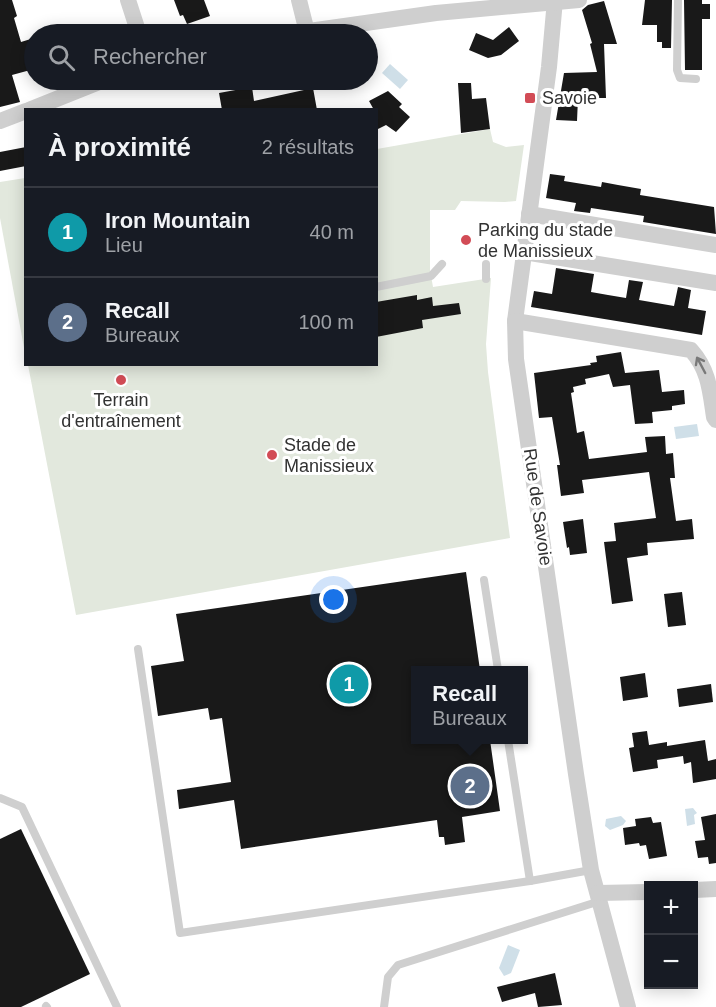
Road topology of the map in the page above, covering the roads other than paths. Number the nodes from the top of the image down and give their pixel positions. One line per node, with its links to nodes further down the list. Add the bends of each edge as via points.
1 (128, 0): 6 (street)
2 (299, 0): 7 (street)
3 (579, 0): 5 (street)
4 (678, 0): 9 (lane, via 677,70 680,78)
5 (554, 1): 8 (street); 14 (street, Rue de Savoie)
6 (136, 24)
7 (304, 24)
8 (358, 24)
9 (696, 79)
10 (78, 90): 11 (street)
11 (32, 108)
12 (24, 111): 13 (street)
13 (0, 121)
14 (529, 214): 15 (street); 16 (street, Rue de Savoie)
15 (716, 245)
16 (524, 252): 20 (street); 22 (street, Rue de Savoie)
17 (442, 264): 21 (lane, via 431,276)
18 (486, 264): 19 (lane)
19 (486, 279)
20 (716, 283)
21 (378, 287)
22 (515, 321): 23 (street, one-way to 22, via 708,377 691,350); 29 (street, Rue de Savoie, via 516,358)
23 (716, 420)
24 (484, 580): 26 (lane)
25 (138, 649): 30 (lane, via 180,933)
26 (497, 666)
27 (509, 744): 30 (lane)
28 (0, 798): 35 (lane, via 22,807)
29 (591, 870): 30 (lane); 34 (street, Rue de Savoie)
30 (530, 881)
31 (716, 889): 32 (street)
32 (698, 890)
33 (644, 892): 34 (street)
34 (599, 897): 36 (lane, via 398,965 388,977); 37 (street, Rue de Savoie)
35 (117, 1007)
36 (384, 1007)
37 (627, 1007)

